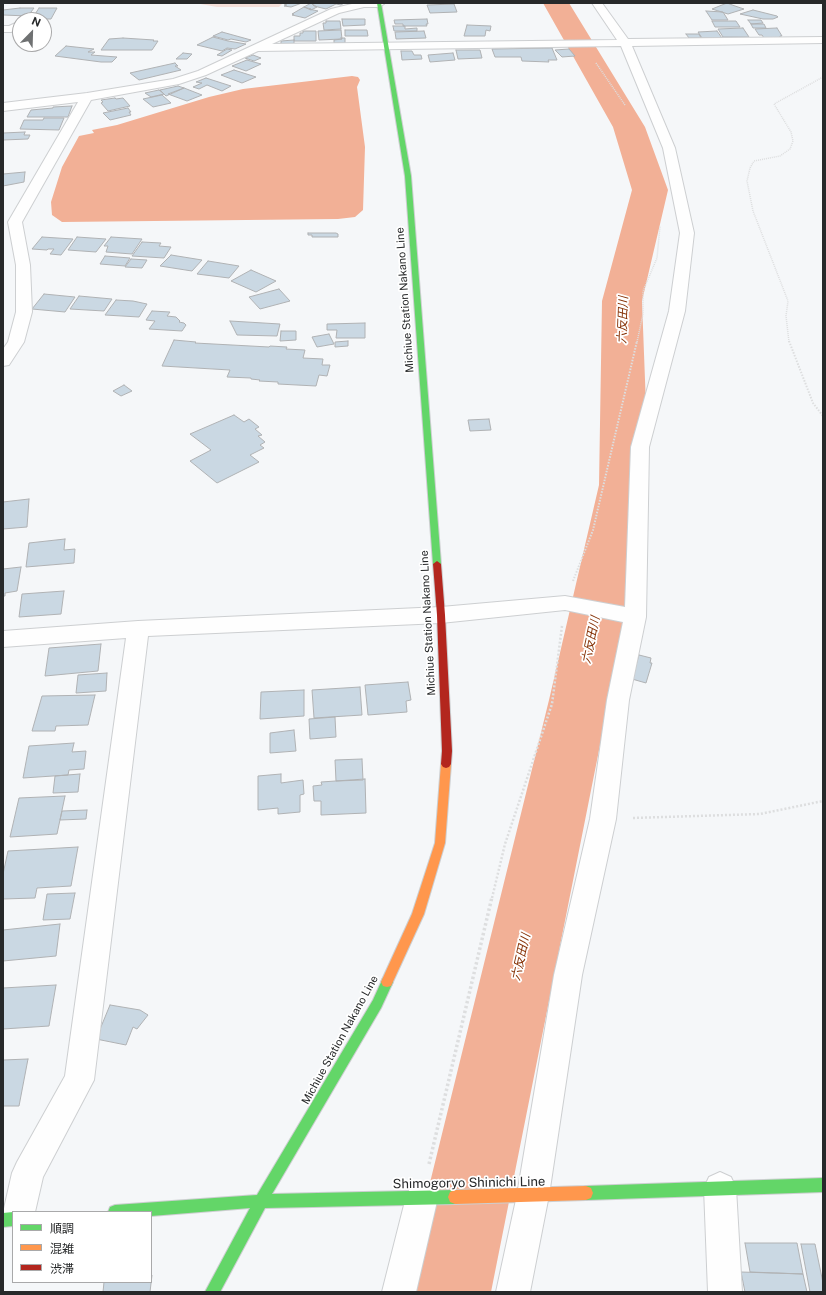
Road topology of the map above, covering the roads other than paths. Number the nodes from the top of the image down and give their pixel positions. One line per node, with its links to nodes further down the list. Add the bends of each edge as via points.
1 (597, 3): 4 (street)
2 (379, 4): 5 (main road, Michiue Station Nakano Line); 6 (street, via 364,4 335,11)
3 (823, 40): 4 (street)
4 (620, 43): 5 (street); 11 (street, via 669,148 687,233 677,311 640,447)
5 (388, 46): 6 (street); 10 (main road, Michiue Station Nakano Line, via 408,176)
6 (253, 48): 7 (street, via 202,73 175,82)
7 (87, 97): 8 (street); 9 (street, via 15,222 24,265 24,312 16,342)
8 (3, 107)
9 (3, 361)
10 (441, 615): 11 (street, via 565,603); 12 (street); 18 (main road, Michiue Station Nakano Line, via 447,751 440,843 418,914 377,1004)
11 (635, 617): 16 (street, via 618,700 603,819)
12 (138, 628): 13 (street); 19 (street, via 79,1080 28,1173)
13 (3, 639)
14 (823, 1185): 15 (main road, Shimogoryo Shinichi Line)
15 (720, 1188): 16 (main road, Shimogoryo Shinichi Line); 24 (street)
16 (522, 1195): 17 (main road, Shimogoryo Shinichi Line); 23 (street)
17 (428, 1197): 18 (main road, Shimogoryo Shinichi Line); 22 (street)
18 (261, 1201): 20 (main road, Shimogoryo Shinichi Line); 21 (main road, Michiue Station Nakano Line)
19 (19, 1211)
20 (128, 1211)
21 (212, 1292)
22 (399, 1292)
23 (513, 1292)
24 (725, 1292)

